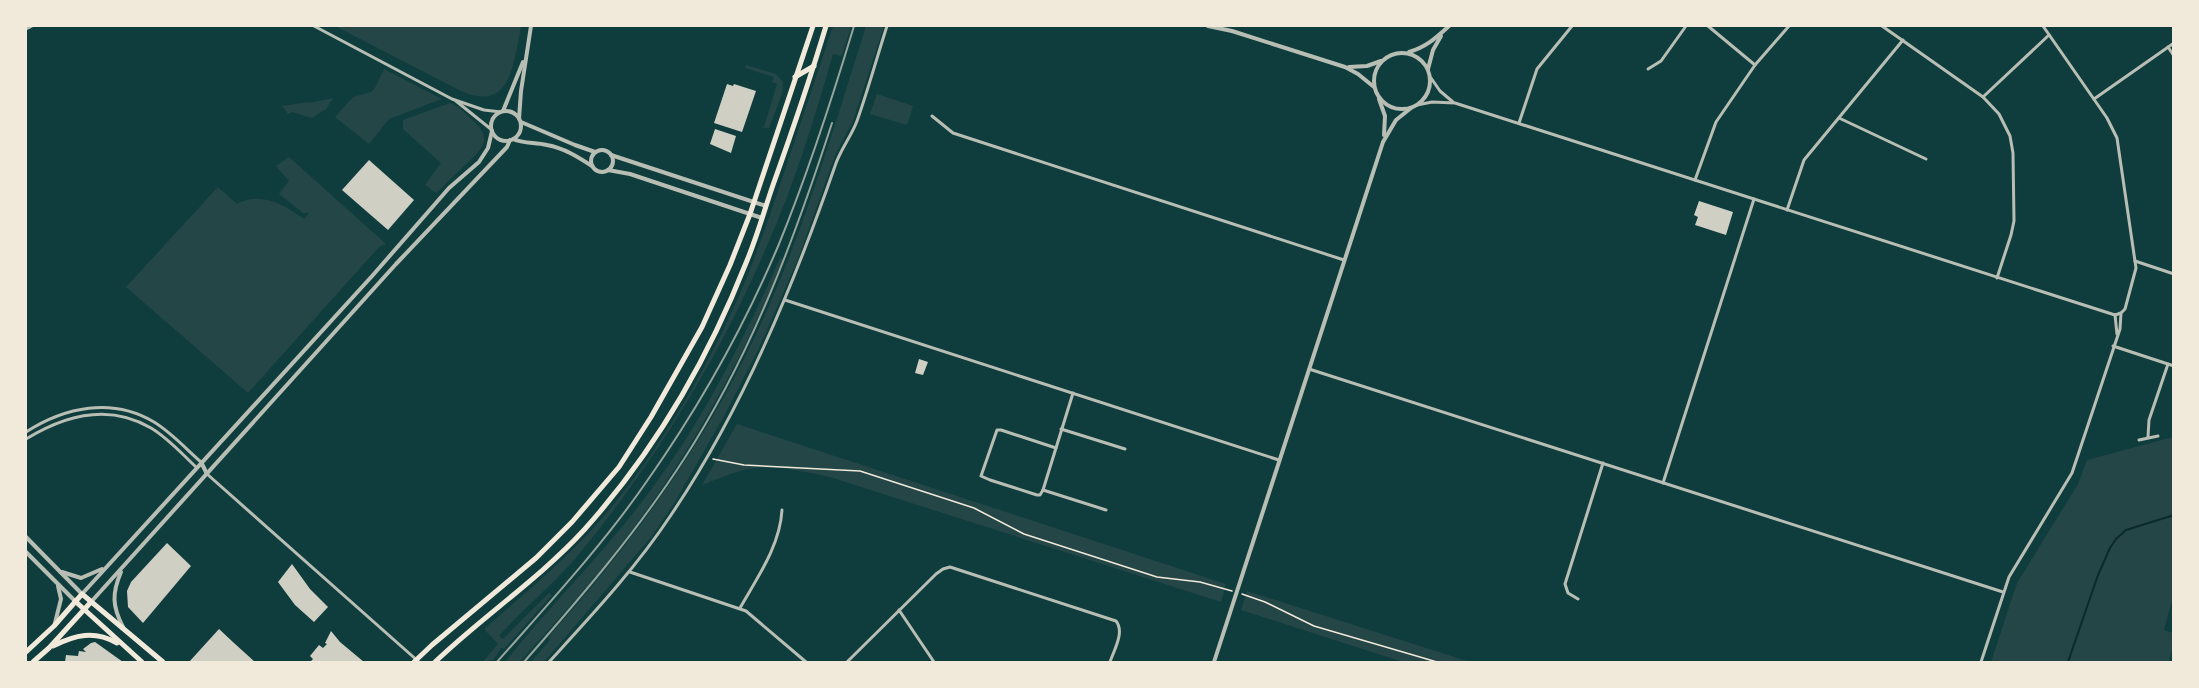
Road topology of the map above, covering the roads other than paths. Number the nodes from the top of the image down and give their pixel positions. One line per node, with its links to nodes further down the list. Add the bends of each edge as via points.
1 (32, 26): 16 (street)
2 (314, 26): 36 (street)
3 (531, 26): 21 (street)
4 (813, 26): 31 (main road)
5 (826, 26): 26 (main road)
6 (887, 26): 65 (street, via 857,120 836,163)
7 (1208, 26): 17 (street)
8 (1221, 26): 17 (street)
9 (1449, 26): 23 (street, via 1433,41); 29 (street, via 1437,42)
10 (1572, 26): 45 (street, via 1537,69)
11 (1686, 26): 30 (street, via 1661,61)
12 (1708, 26): 27 (street)
13 (1789, 26): 27 (street)
14 (1882, 26): 19 (street)
15 (2043, 26): 18 (street)
16 (26, 29)
17 (1232, 31): 28 (street)
18 (2049, 34): 35 (street); 37 (street)
19 (1903, 40): 35 (street); 43 (street)
20 (2174, 44): 22 (street)
21 (527, 47): 41 (street); 44 (street)
22 (2168, 47): 24 (street); 37 (street)
23 (1409, 53): 25 (street, via 1399,52); 29 (street)
24 (2174, 56)
25 (1381, 61): 28 (street); 33 (street)
26 (814, 66): 31 (main road); 57 (main road)
27 (1755, 66): 54 (street, via 1716,122)
28 (1345, 67): 33 (street)
29 (1428, 69): 32 (street)
30 (1648, 69)
31 (795, 77): 56 (main road)
32 (1431, 78): 38 (street); 39 (street, via 1427,95)
33 (1374, 87): 34 (street)
34 (1378, 96): 40 (street, via 1393,107); 48 (street, via 1385,116)
35 (1983, 97): 64 (street, via 1999,114 2013,153 2013,228)
36 (452, 99): 41 (street); 46 (street)
37 (2094, 99): 62 (street, via 2117,138)
38 (1455, 103): 39 (street); 45 (street)
39 (1417, 105): 40 (street)
40 (1411, 108): 48 (street, via 1396,120)
41 (502, 112): 44 (street, via 512,112); 46 (street, via 493,119)
42 (932, 116): 61 (street, via 953,133)
43 (1839, 118): 51 (street); 58 (street, via 1804,160)
44 (520, 120): 47 (street, via 520,132); 49 (street)
45 (1519, 123): 54 (street)
46 (492, 130): 47 (street, via 498,139); 83 (street, via 488,148 478,162 449,188)
47 (511, 140): 52 (street, via 548,145); 86 (street)
48 (1383, 142): 61 (street)
49 (596, 152): 50 (street, via 604,150); 52 (street)
50 (611, 156): 53 (street, via 613,162); 56 (street)
51 (1926, 159)
52 (592, 166): 53 (street, via 600,172)
53 (608, 170): 59 (street)
54 (1695, 180): 55 (street)
55 (1754, 199): 58 (street); 87 (street)
56 (753, 202): 57 (street); 59 (main road)
57 (766, 207): 60 (main road)
58 (1787, 210): 64 (street)
59 (750, 214): 60 (street); 111 (main road, via 698,336 619,467 555,540)
60 (762, 218): 115 (main road, via 712,340 637,464 555,559)
61 (1344, 260): 72 (street)
62 (2135, 261): 63 (street); 66 (street, via 2134,282)
63 (2174, 273)
64 (1997, 278): 67 (street)
65 (785, 300): 73 (street); 96 (street, via 706,457 672,514)
66 (2121, 313): 67 (street); 68 (street)
67 (2115, 315): 68 (street)
68 (2117, 335): 69 (street)
69 (2113, 346): 70 (street); 98 (street, via 2072,474)
70 (2168, 364): 71 (street); 77 (street, via 2149,420)
71 (2174, 366)
72 (1309, 369): 82 (street); 84 (street)
73 (1073, 393): 74 (street); 82 (street)
74 (1061, 429): 80 (street); 81 (street)
75 (26, 432): 83 (street, via 46,419 72,411 114,409 155,423)
76 (2158, 436): 77 (street)
77 (2148, 437): 79 (street)
78 (26, 439): 85 (street, via 64,419 85,414 113,415 152,428)
79 (2139, 440)
80 (1056, 448): 88 (street); 88 (street, via 997,430 981,476 1036,495)
81 (1125, 449)
82 (1279, 460): 121 (street)
83 (201, 462): 85 (street); 86 (street)
84 (1603, 463): 87 (street); 100 (street, via 1566,584 1568,592)
85 (196, 467): 86 (street); 93 (street)
86 (207, 474): 94 (street); 111 (street)
87 (1663, 483): 98 (street)
88 (1042, 490): 90 (street)
89 (782, 510): 103 (street, via 774,547)
90 (1106, 510)
91 (26, 537): 95 (street)
92 (26, 552): 97 (street)
93 (105, 567): 95 (street, via 81,578); 99 (street)
94 (122, 568): 102 (street); 107 (street, via 113,599)
95 (56, 569): 99 (street)
96 (629, 571): 103 (street); 116 (street)
97 (57, 584): 101 (street); 106 (street, via 61,599)
98 (2003, 592): 122 (street)
99 (82, 594): 101 (main road); 102 (main road)
100 (1578, 600)
101 (75, 601): 104 (main road); 106 (main road)
102 (92, 602): 104 (main road); 107 (main road)
103 (740, 608): 117 (street)
104 (85, 609): 108 (main road); 109 (main road)
105 (900, 610): 118 (street); 119 (street); 120 (street, via 939,571 953,568 1116,621 1120,632)
106 (54, 626): 110 (main road)
107 (123, 628): 114 (main road)
108 (121, 645): 109 (main road, via 85,634); 113 (main road)
109 (49, 648): 112 (main road)
110 (26, 652)
111 (416, 662)
112 (33, 663)
113 (142, 663)
114 (163, 663)
115 (435, 663)
116 (549, 663)
117 (806, 663)
118 (847, 663)
119 (934, 663)
120 (1110, 663)
121 (1214, 663)
122 (1981, 663)

